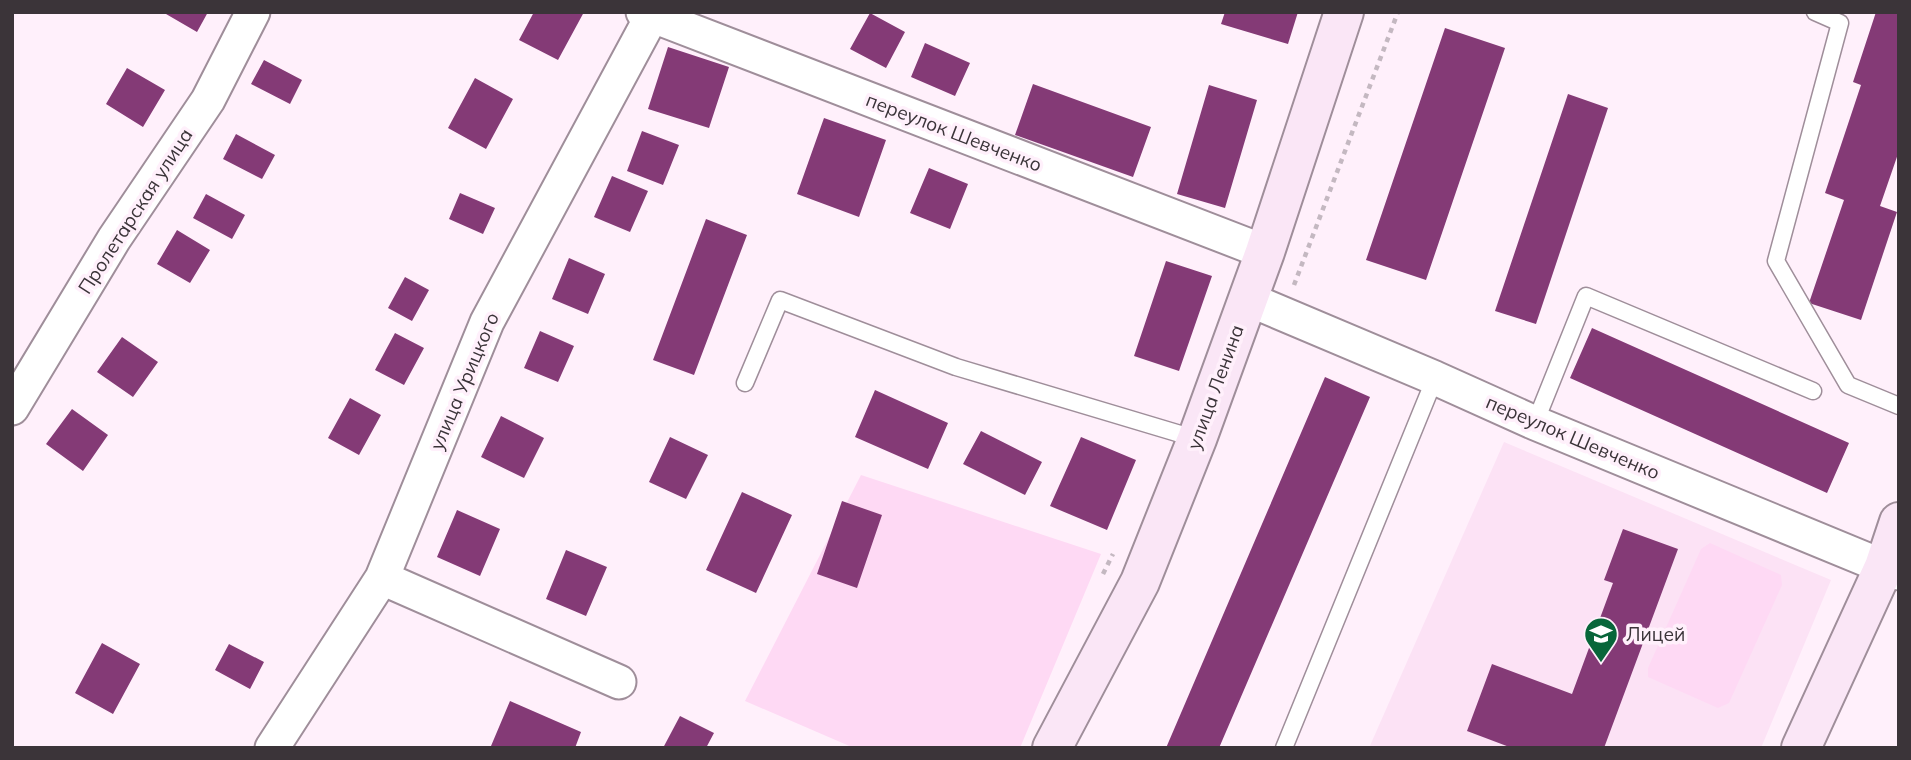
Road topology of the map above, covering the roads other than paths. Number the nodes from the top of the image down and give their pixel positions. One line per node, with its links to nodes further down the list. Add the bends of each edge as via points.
1 (253, 12): 11 (street, Пролетарская улица, via 208,100 114,239)
2 (1344, 12): 5 (main road, улица Ленина)
3 (1815, 12): 10 (lane, via 1840,23 1776,261 1848,385)
4 (650, 14): 5 (street, переулок Шевченко); 16 (street, улица Урицкого, via 487,322)
5 (1265, 252): 6 (main road, улица Ленина)
6 (1248, 299): 7 (street, переулок Шевченко); 13 (main road, улица Ленина)
7 (1435, 378): 12 (street, переулок Шевченко); 20 (lane)
8 (745, 383): 13 (lane, via 780,300 956,366)
9 (1814, 391): 12 (lane, via 1586,296)
10 (1899, 406)
11 (12, 408)
12 (1535, 423): 15 (street, переулок Шевченко)
13 (1197, 439): 19 (main road, улица Ленина, via 1140,582)
14 (1899, 522): 15 (main road)
15 (1891, 570): 21 (main road)
16 (382, 578): 17 (street); 18 (street, улица Урицкого)
17 (619, 682)
18 (272, 748)
19 (1052, 748)
20 (1284, 748)
21 (1801, 748)

